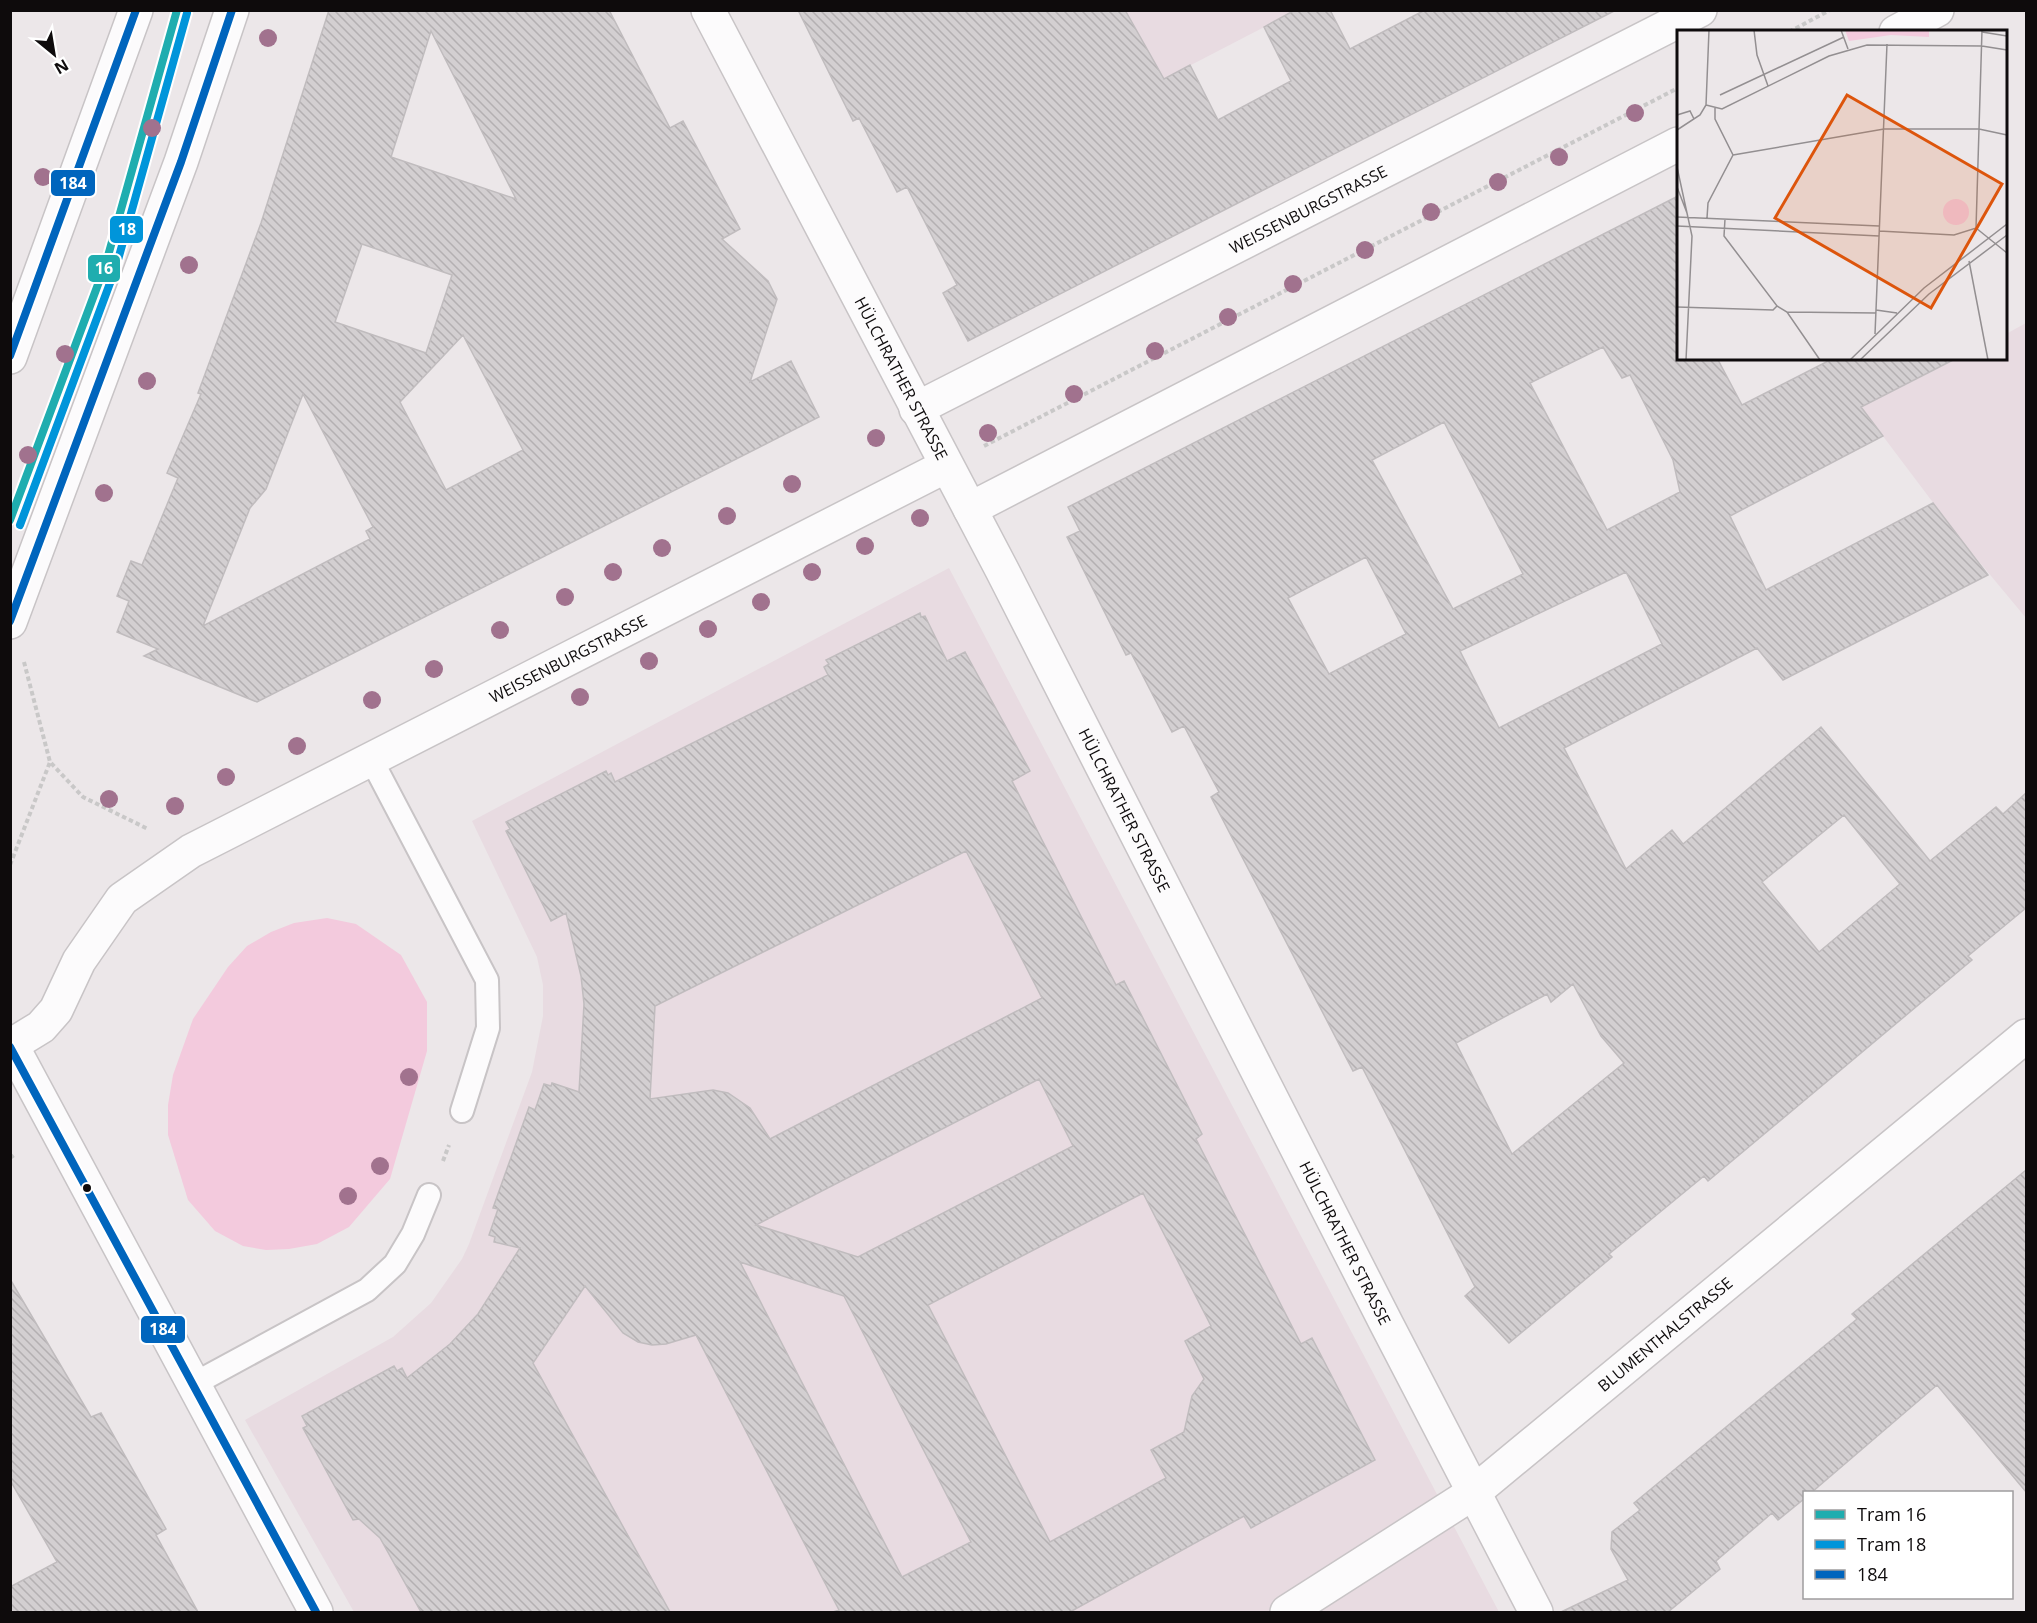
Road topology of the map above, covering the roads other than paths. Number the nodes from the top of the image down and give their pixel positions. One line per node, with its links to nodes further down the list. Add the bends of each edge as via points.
1 (136, 10): 8 (street)
2 (232, 10): 12 (street, via 181,162)
3 (708, 10): 9 (street, HÜLCHRATHER STRASSE)
4 (1700, 10): 9 (street, WEISSENBURGSTRASSE)
5 (1937, 10): 6 (street)
6 (1900, 30)
7 (1677, 145): 11 (street)
8 (10, 357)
9 (916, 409): 10 (street, HÜLCHRATHER STRASSE)
10 (946, 466): 11 (street, HÜLCHRATHER STRASSE); 13 (street, WEISSENBURGSTRASSE)
11 (970, 509): 19 (street, HÜLCHRATHER STRASSE)
12 (11, 620)
13 (371, 759): 15 (street, WEISSENBURGSTRASSE, via 191,851 122,899 79,961 56,1010 41,1027); 16 (lane, via 487,980 488,1028)
14 (2026, 1036): 19 (street, BLUMENTHALSTRASSE)
15 (11, 1046): 18 (street)
16 (462, 1111)
17 (429, 1195): 18 (lane, via 395,1264 367,1290)
18 (192, 1385): 20 (street)
19 (1473, 1493): 21 (street, BLUMENTHALSTRASSE); 22 (street, HÜLCHRATHER STRASSE)
20 (316, 1612)
21 (1287, 1612)
22 (1536, 1612)

